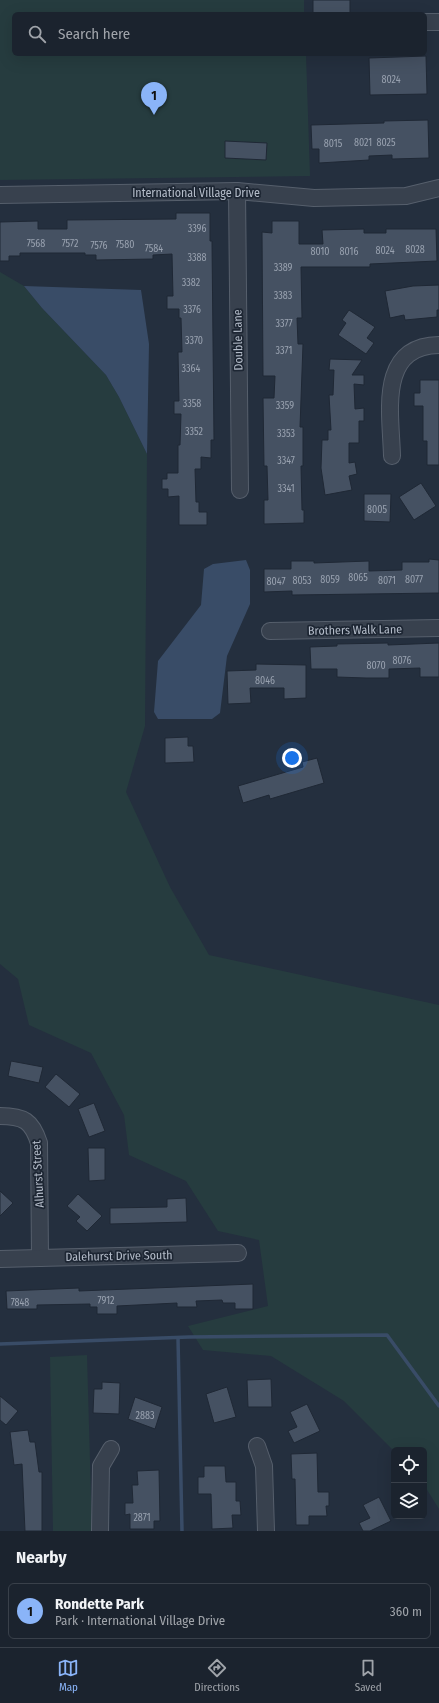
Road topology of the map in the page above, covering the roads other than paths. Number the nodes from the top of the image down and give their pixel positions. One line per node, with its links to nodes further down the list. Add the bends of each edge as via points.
1 (427, 22): 2 (street)
2 (439, 22)
3 (439, 188): 4 (street, International Village Drive, via 406,196 314,198)
4 (237, 191): 5 (street, International Village Drive); 8 (street, Double Lane)
5 (0, 195)
6 (439, 345): 7 (street, via 414,350 400,361 393,376)
7 (392, 456)
8 (240, 490)
9 (439, 628): 10 (street, Brothers Walk Lane)
10 (270, 631)
11 (0, 1116): 13 (street, Alhurst Street, via 24,1119 34,1128 39,1143)
12 (238, 1253): 13 (street, Dalehurst Drive South)
13 (40, 1258): 14 (street, Dalehurst Drive South)
14 (0, 1259)
15 (257, 1446): 18 (street, via 264,1466)
16 (111, 1449): 17 (street, via 101,1466)
17 (100, 1531)
18 (266, 1531)

